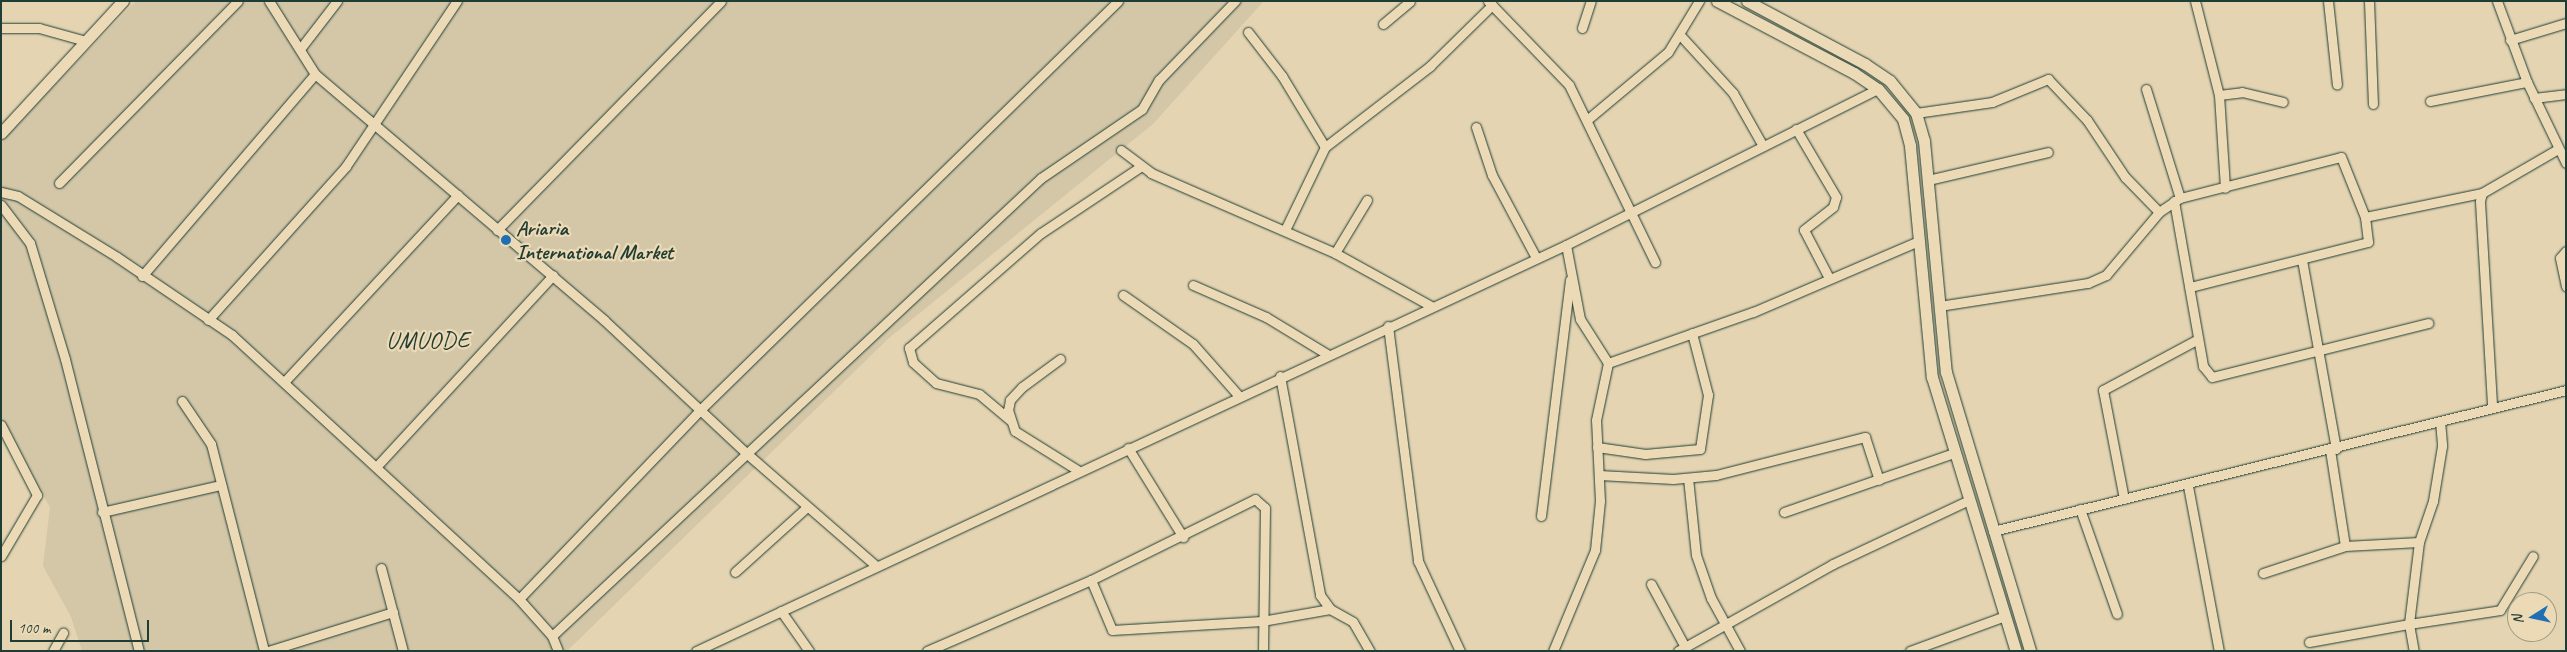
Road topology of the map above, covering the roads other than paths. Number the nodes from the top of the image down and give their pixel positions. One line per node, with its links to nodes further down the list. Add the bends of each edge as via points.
1 (122, 1): 26 (main road)
2 (238, 1): 53 (street)
3 (269, 1): 27 (street)
4 (337, 1): 27 (street)
5 (457, 1): 41 (street, via 389,99)
6 (721, 1): 64 (street)
7 (1118, 1): 98 (street)
8 (1235, 1): 105 (street, via 1159,80 1142,109 1041,178)
9 (1410, 1): 19 (street)
10 (1591, 1): 22 (street)
11 (1698, 1): 24 (street)
12 (1717, 1): 31 (main road)
13 (1747, 1): 39 (main road, via 1881,75)
14 (2195, 1): 34 (street)
15 (2328, 1): 30 (street)
16 (2369, 1): 38 (street)
17 (2497, 1): 25 (street)
18 (1490, 3): 40 (street, via 1569,84); 46 (street, via 1430,66)
19 (1383, 24)
20 (2566, 24): 25 (street)
21 (1, 28): 26 (street, via 39,28)
22 (1582, 28)
23 (1248, 32): 46 (street, via 1282,76)
24 (1680, 35): 40 (street, via 1629,89); 45 (street, via 1733,93)
25 (2510, 40): 29 (street)
26 (86, 42): 44 (main road)
27 (300, 50): 28 (street)
28 (315, 74): 41 (street); 74 (street)
29 (2527, 82): 35 (street); 36 (street)
30 (2337, 85)
31 (1878, 89): 43 (street); 66 (main road, via 1903,119 1910,146)
32 (2146, 89): 58 (street)
33 (2566, 94): 35 (street)
34 (2218, 95): 37 (street, via 2242,92); 54 (street)
35 (2534, 98): 47 (street)
36 (2430, 101)
37 (2283, 102)
38 (2374, 104)
39 (1916, 112): 52 (main road); 62 (street, via 1992,102 2048,79 2087,120 2125,177)
40 (1588, 120): 61 (street)
41 (378, 124): 57 (street); 83 (street)
42 (1476, 127): 70 (street, via 1492,175)
43 (1796, 129): 45 (street); 75 (street, via 1836,197 1833,207 1804,230)
44 (1, 133)
45 (1763, 146): 61 (street)
46 (1326, 147): 65 (street)
47 (2558, 149): 50 (street); 56 (street)
48 (1121, 150): 51 (street)
49 (2048, 152): 52 (street)
50 (2566, 164)
51 (1140, 168): 65 (street); 99 (street, via 1041,233 909,348 912,362 936,383 983,396)
52 (1928, 180): 82 (main road)
53 (60, 182)
54 (2224, 188): 58 (street); 63 (street, via 2336,156 2346,163)
55 (1, 192): 74 (street, via 18,196)
56 (2482, 193): 63 (street); 97 (street, via 2481,246)
57 (458, 196): 64 (street); 93 (street)
58 (2177, 199): 62 (street); 79 (street)
59 (1367, 200): 69 (street)
60 (2, 209): 118 (street, via 30,243 65,359)
61 (1631, 212): 67 (street); 72 (street)
62 (2159, 212): 82 (street, via 2106,275 2088,283)
63 (2365, 217): 71 (street, via 2368,242)
64 (497, 230): 73 (street)
65 (1285, 230): 69 (street)
66 (1919, 241): 75 (street); 106 (main road, via 1932,377)
67 (1566, 245): 70 (street); 76 (street)
68 (2566, 251): 78 (street, via 2560,258)
69 (1335, 253): 81 (street)
70 (1535, 256): 81 (street)
71 (2302, 260): 79 (street); 88 (street)
72 (1655, 262)
73 (553, 275): 98 (street); 107 (street)
74 (142, 276): 83 (street)
75 (1829, 278): 86 (street)
76 (1570, 280): 91 (street, via 1580,319); 120 (street)
77 (1193, 285): 89 (street, via 1266,317)
78 (2566, 286)
79 (2190, 287): 87 (street)
80 (1123, 295): 95 (street, via 1193,344)
81 (1431, 306): 85 (street)
82 (1939, 306): 121 (main road, via 1953,405)
83 (208, 320): 93 (street)
84 (2428, 323): 88 (street)
85 (1388, 326): 89 (street); 157 (street, via 1418,561)
86 (1692, 333): 91 (street); 102 (street, via 1708,395 1700,449 1645,454)
87 (2198, 339): 88 (street, via 2203,366 2212,377); 114 (street, via 2103,390)
88 (2315, 351): 104 (street)
89 (1327, 354): 92 (street)
90 (1060, 359): 99 (street, via 1010,400)
91 (1608, 363): 102 (street, via 1598,393)
92 (1280, 376): 95 (street); 134 (street, via 1320,595)
93 (285, 381): 107 (street)
94 (2566, 390): 97 (street)
95 (1239, 396): 103 (street)
96 (182, 401): 112 (street, via 211,444)
97 (2492, 404): 100 (street)
98 (702, 408): 105 (street); 133 (street)
99 (1010, 420): 108 (street, via 1027,440)
100 (2440, 421): 104 (street); 123 (street, via 2442,446 2433,501)
101 (1, 425): 125 (street, via 37,495)
102 (1597, 447): 109 (street)
103 (1128, 448): 108 (street); 122 (street)
104 (2333, 449): 113 (street); 124 (street)
105 (745, 452): 116 (street); 143 (street)
106 (1953, 453): 111 (street); 115 (main road)
107 (376, 467): 133 (street)
108 (1079, 471): 127 (street)
109 (1599, 475): 110 (street); 158 (street, via 1594,550)
110 (1688, 478): 111 (street, via 1758,467 1865,437); 141 (street, via 1696,555)
111 (1879, 480): 119 (street)
112 (221, 484): 118 (street); 149 (street)
113 (2188, 486): 114 (street); 162 (street)
114 (2124, 499): 117 (street)
115 (1969, 500): 138 (main road); 141 (street, via 1833,564)
116 (807, 507): 127 (street); 129 (street)
117 (2080, 509): 121 (street); 137 (street)
118 (102, 512): 148 (street)
119 (1784, 512)
120 (1540, 516)
121 (1993, 530): 161 (main road)
122 (1183, 537): 131 (street); 139 (street, via 1248,501 1261,500 1265,508)
123 (2419, 542): 124 (street); 140 (street)
124 (2346, 546): 130 (street)
125 (1, 556)
126 (2533, 556): 140 (street, via 2500,610)
127 (876, 566): 135 (street)
128 (381, 568): 136 (street)
129 (735, 572)
130 (2263, 573)
131 (1091, 580): 139 (street, via 1112,630); 154 (street)
132 (1652, 584): 145 (street)
133 (519, 599): 143 (street)
134 (1330, 609): 139 (street); 156 (street, via 1353,622)
135 (781, 611): 152 (street); 153 (street)
136 (392, 612): 149 (street); 150 (street)
137 (2117, 614)
138 (2005, 616): 146 (main road); 160 (street)
139 (1262, 620): 155 (street)
140 (2409, 624): 144 (street); 163 (street)
141 (1725, 626): 145 (street); 159 (street)
142 (63, 633): 147 (street)
143 (552, 636): 151 (street)
144 (2309, 642)
145 (1682, 649)
146 (2013, 649)
147 (53, 651)
148 (139, 651)
149 (266, 651)
150 (403, 651)
151 (558, 651)
152 (696, 651)
153 (809, 651)
154 (927, 651)
155 (1263, 651)
156 (1370, 651)
157 (1460, 651)
158 (1553, 651)
159 (1740, 651)
160 (1910, 651)
161 (2030, 651)
162 (2219, 651)
163 (2414, 651)

